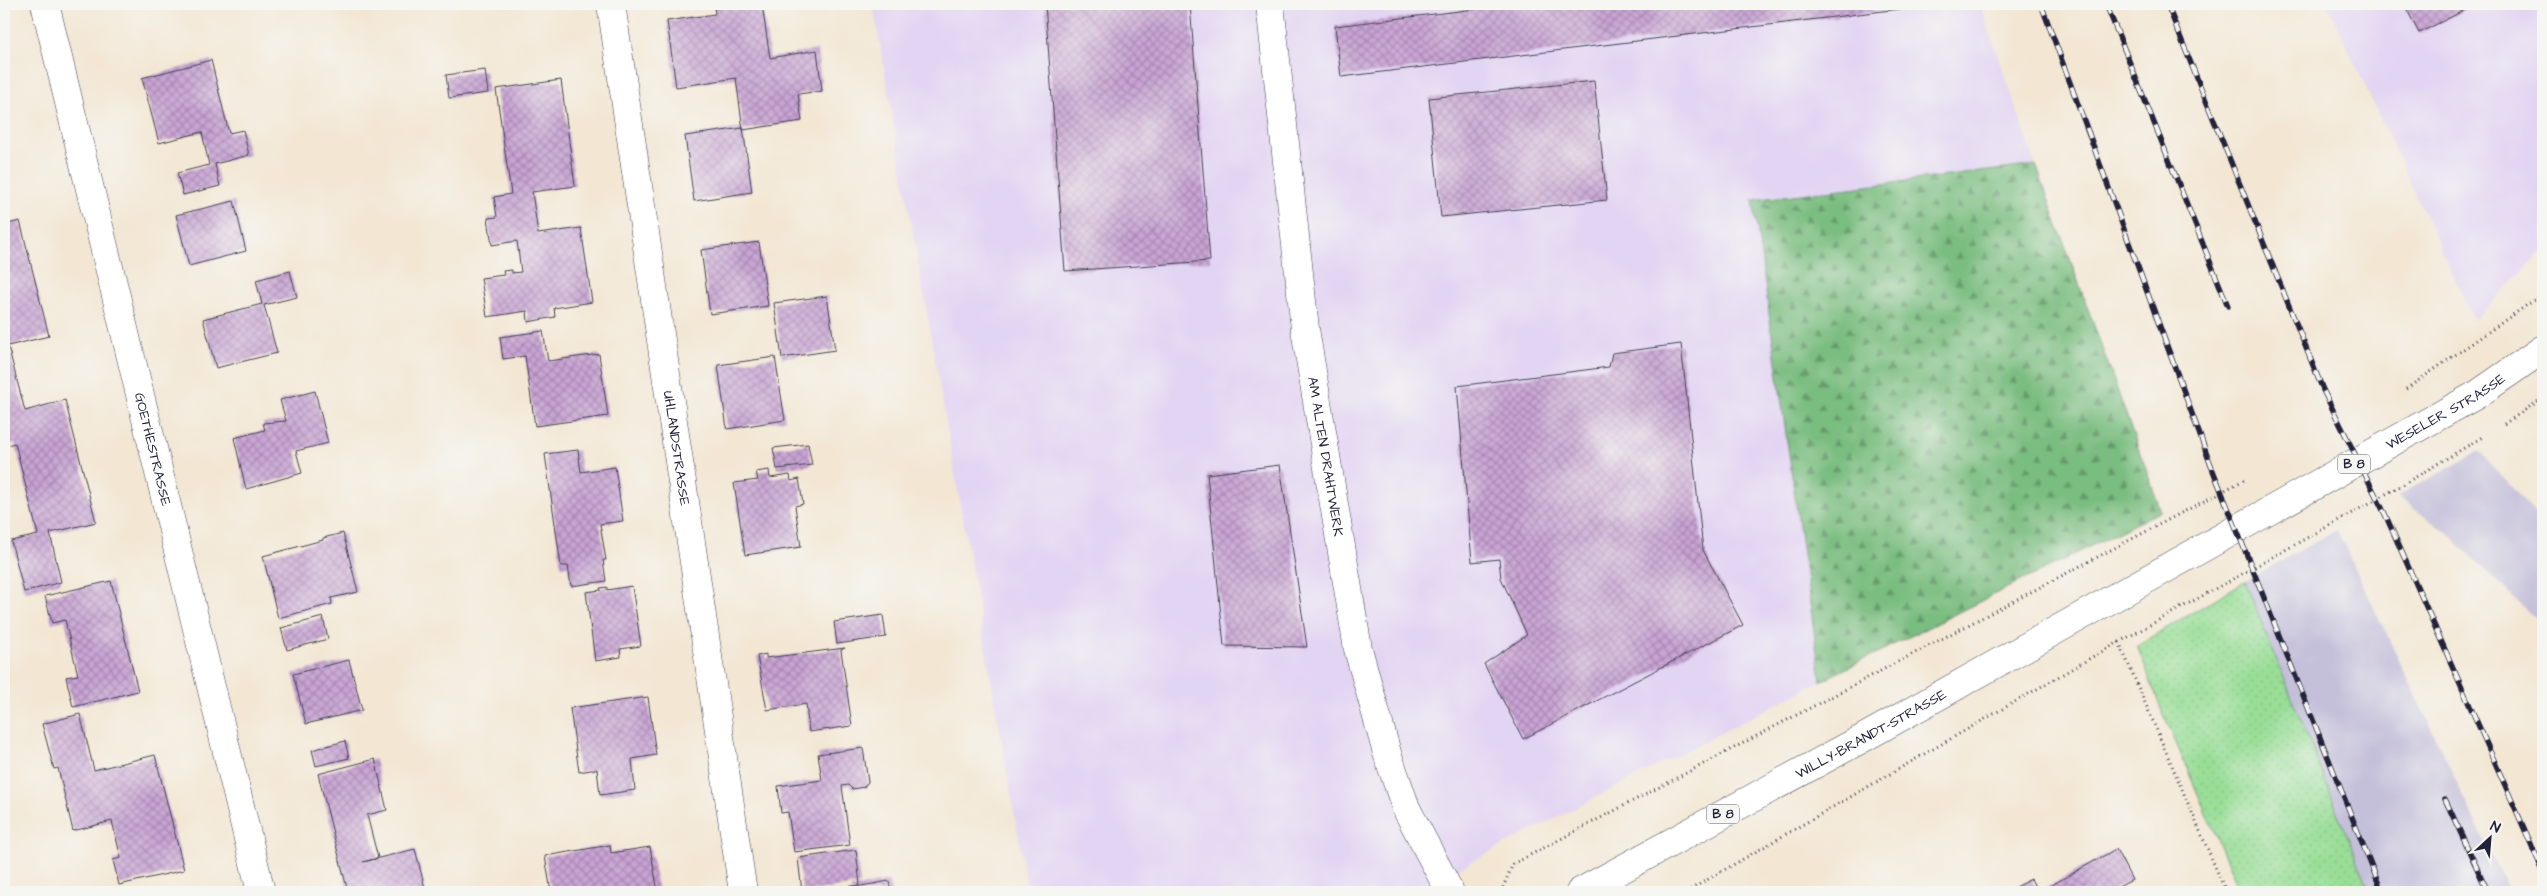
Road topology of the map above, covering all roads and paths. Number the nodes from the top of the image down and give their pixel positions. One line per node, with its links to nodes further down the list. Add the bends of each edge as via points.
1 (45, 4): 13 (street, GOETHESTRASSE)
2 (611, 4): 14 (street, UHLANDSTRASSE)
3 (1270, 4): 15 (street, AM ALTEN DRAHTWERK, via 1303,320 1358,649 1406,808)
4 (2543, 294): 6 (path)
5 (2543, 350): 11 (street, WESELER STRASSE / B 8, via 2478,394)
6 (2399, 394)
7 (2543, 398): 8 (path)
8 (2503, 424)
9 (2486, 434): 12 (path, via 2404,484)
10 (2251, 476): 16 (path, via 1513,864)
11 (2161, 572): 17 (street, WILLY-BRANDT-STRASSE / B 8)
12 (2119, 642): 18 (path); 19 (path)
13 (261, 892)
14 (743, 892)
15 (1450, 892)
16 (1501, 892)
17 (1580, 892)
18 (1686, 892)
19 (2226, 892)

